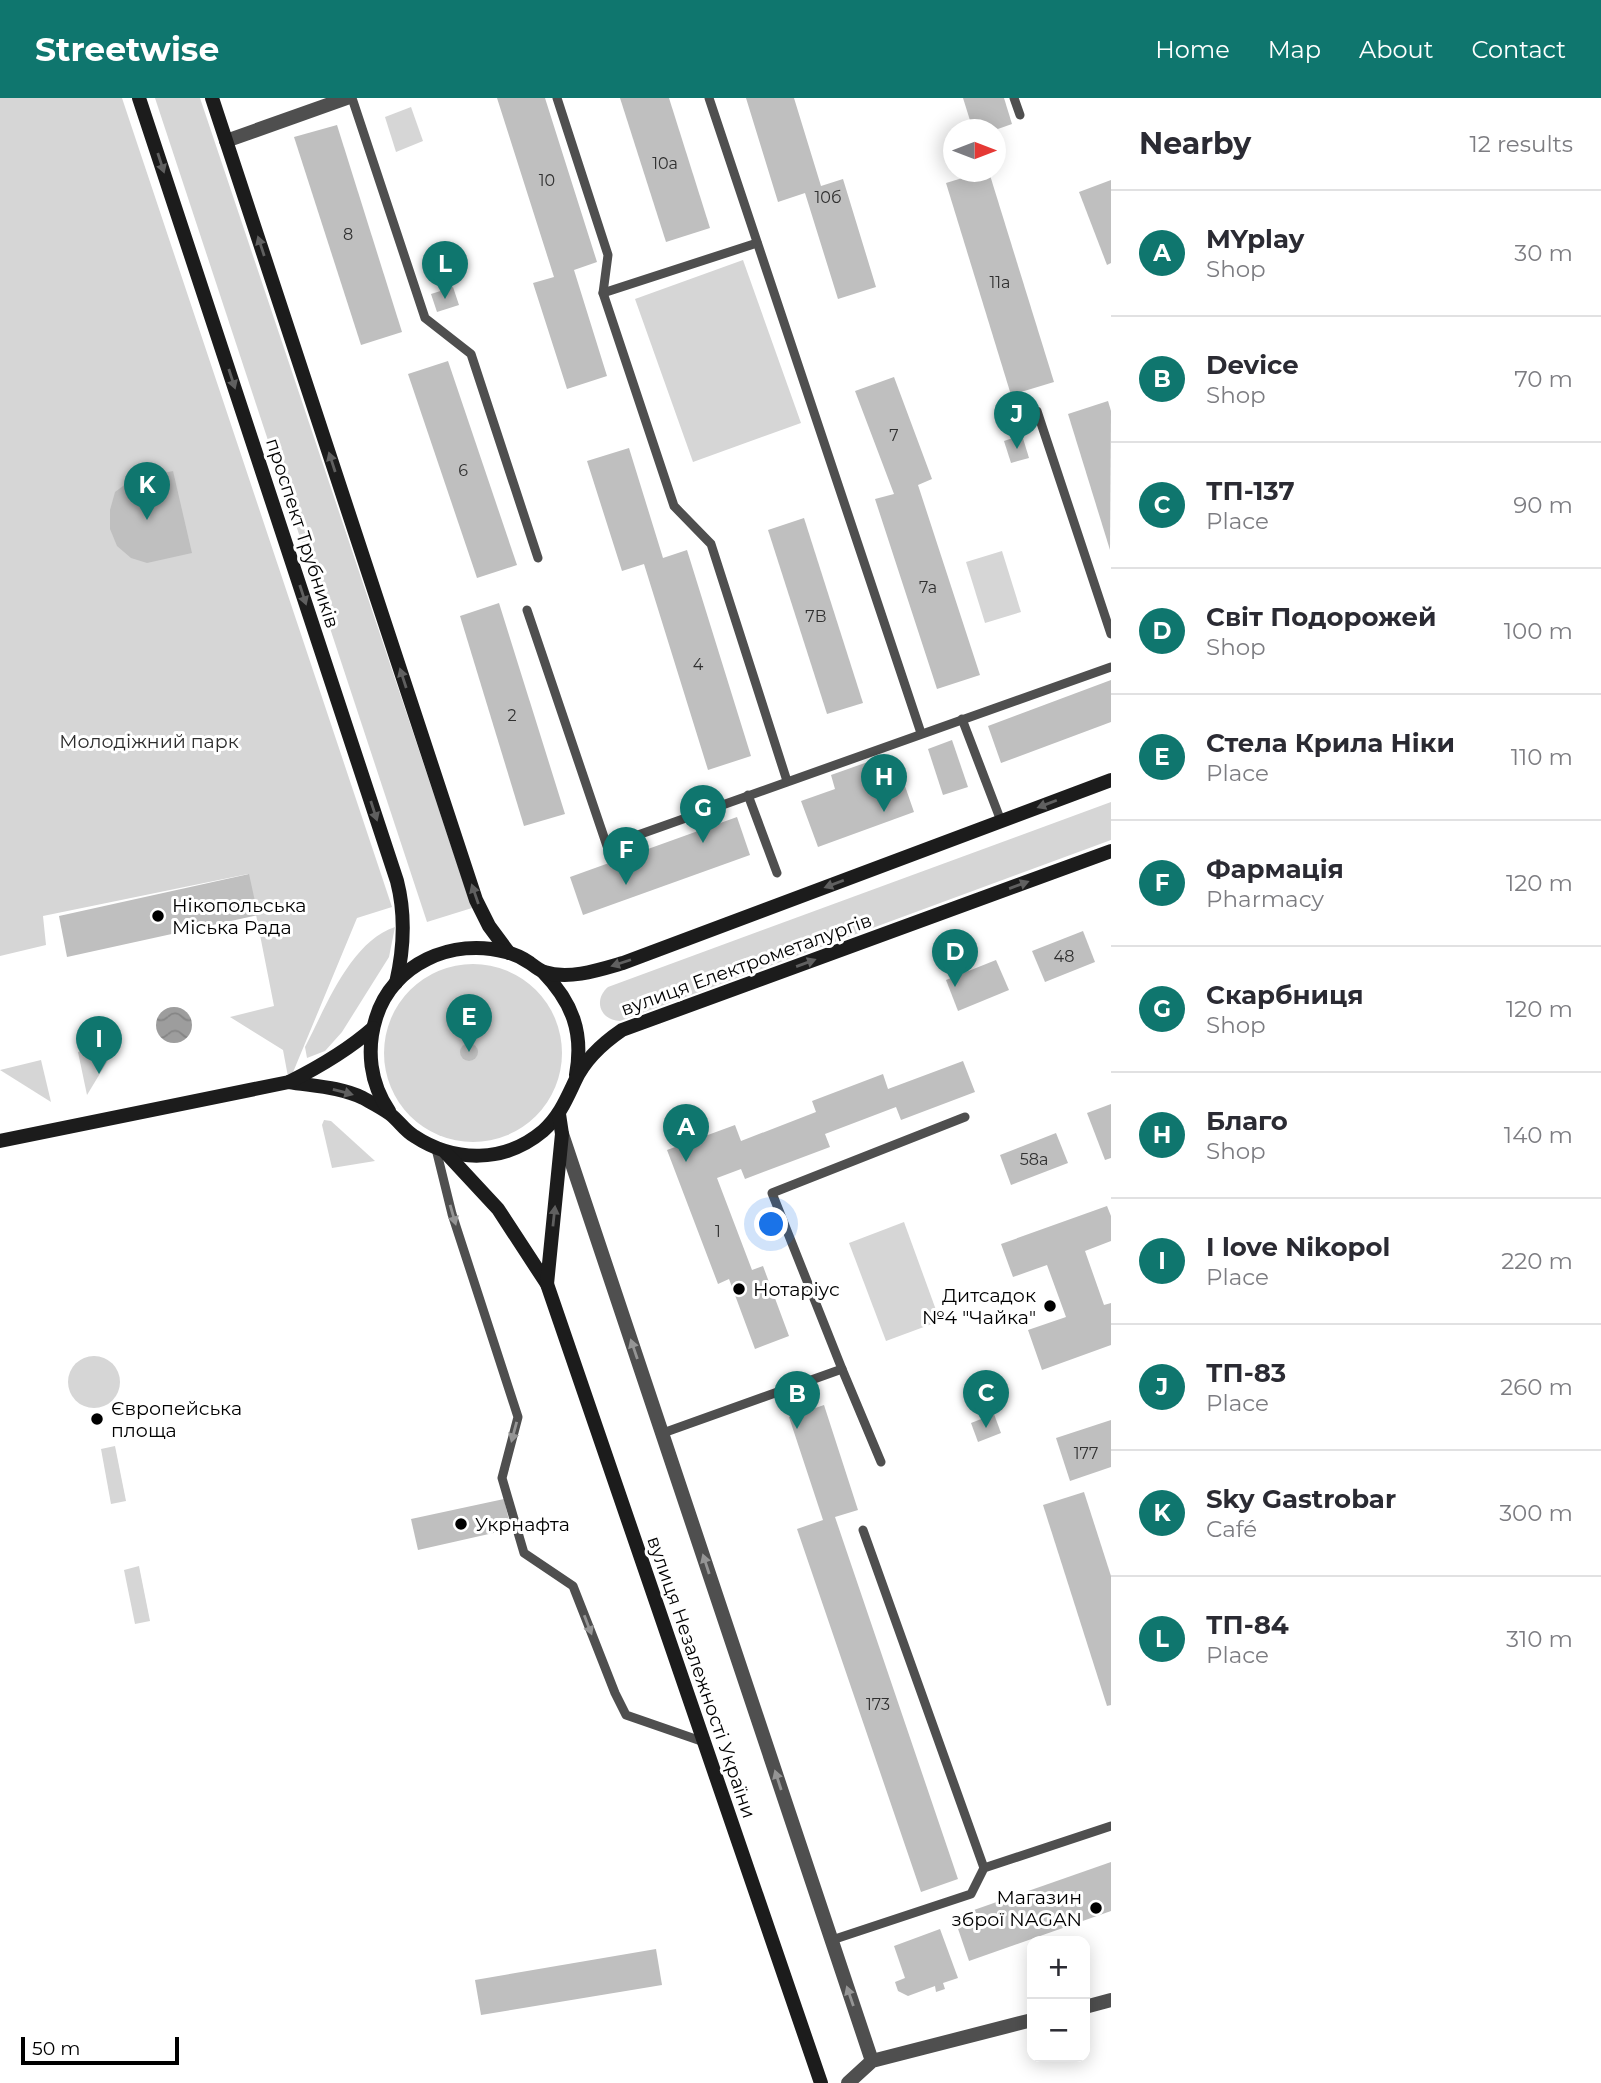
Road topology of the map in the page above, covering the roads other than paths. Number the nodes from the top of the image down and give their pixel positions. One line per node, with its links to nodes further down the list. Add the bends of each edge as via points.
1 (139, 98): 26 (main road, проспект Трубників, one-way to 26, via 397,881 403,931)
2 (212, 98): 8 (main road)
3 (349, 98): 8 (street); 12 (lane, via 425,318 471,354)
4 (558, 98): 10 (lane, via 608,255)
5 (709, 98): 9 (lane)
6 (1014, 98): 7 (lane)
7 (1020, 115)
8 (226, 141): 24 (main road, one-way to 8, via 476,900)
9 (757, 243): 10 (lane); 17 (lane)
10 (603, 293): 19 (lane, via 674,506 711,544)
11 (1037, 411): 14 (lane)
12 (538, 558)
13 (527, 610): 20 (lane, via 607,846)
14 (1111, 634)
15 (1111, 667): 16 (lane)
16 (962, 719): 17 (lane); 21 (lane)
17 (921, 733): 19 (lane)
18 (1111, 780): 21 (main road, вулиця Електрометалургів, one-way to 21)
19 (787, 781): 20 (lane)
20 (748, 795): 23 (lane)
21 (1001, 821): 25 (main road, вулиця Електрометалургів, one-way to 25, via 623,963 575,974)
22 (1111, 851): 28 (main road, вулиця Електрометалургів, one-way to 22, via 610,1038 632,1026)
23 (777, 873)
24 (509, 953): 25 (main road, вулиця Електрометалургів); 26 (main road, вулиця Електрометалургів, via 489,948 447,950 428,958)
25 (542, 972): 28 (main road, via 562,994 575,1021 579,1060)
26 (396, 983): 27 (main road, вулиця Електрометалургів)
27 (373, 1028): 29 (main road, вулиця Електрометалургів, via 337,1056); 31 (main road, via 373,1078)
28 (575, 1080): 30 (main road, вулиця Електрометалургів)
29 (289, 1082): 31 (main road, вулиця Електрометалургів, one-way to 31, via 359,1096); 34 (main road, вулиця Електрометалургів)
30 (559, 1114): 33 (main road); 35 (main road, вулиця Електрометалургів, via 528,1142 509,1151 467,1156)
31 (391, 1115): 35 (main road, вулиця Електрометалургів, via 411,1135)
32 (965, 1117): 37 (lane, via 772,1193)
33 (562, 1134): 36 (main road, one-way to 33); 38 (street, one-way to 33)
34 (0, 1141)
35 (441, 1151): 36 (main road, via 498,1209); 41 (lane, one-way to 41, via 452,1214 518,1417 502,1478 524,1553 573,1586 626,1715)
36 (547, 1284): 41 (main road, вулиця Незалежності України)
37 (842, 1369): 38 (lane); 39 (lane)
38 (663, 1433): 44 (street, one-way to 38)
39 (881, 1462)
40 (863, 1530): 43 (lane)
41 (704, 1742): 49 (main road, вулиця Незалежності України)
42 (1111, 1826): 43 (lane)
43 (984, 1868): 44 (lane, via 971,1894)
44 (832, 1940): 48 (street, one-way to 44)
45 (1111, 2000): 46 (street)
46 (1090, 2006)
47 (1027, 2021): 48 (street)
48 (872, 2061): 50 (street)
49 (821, 2083)
50 (848, 2083)

